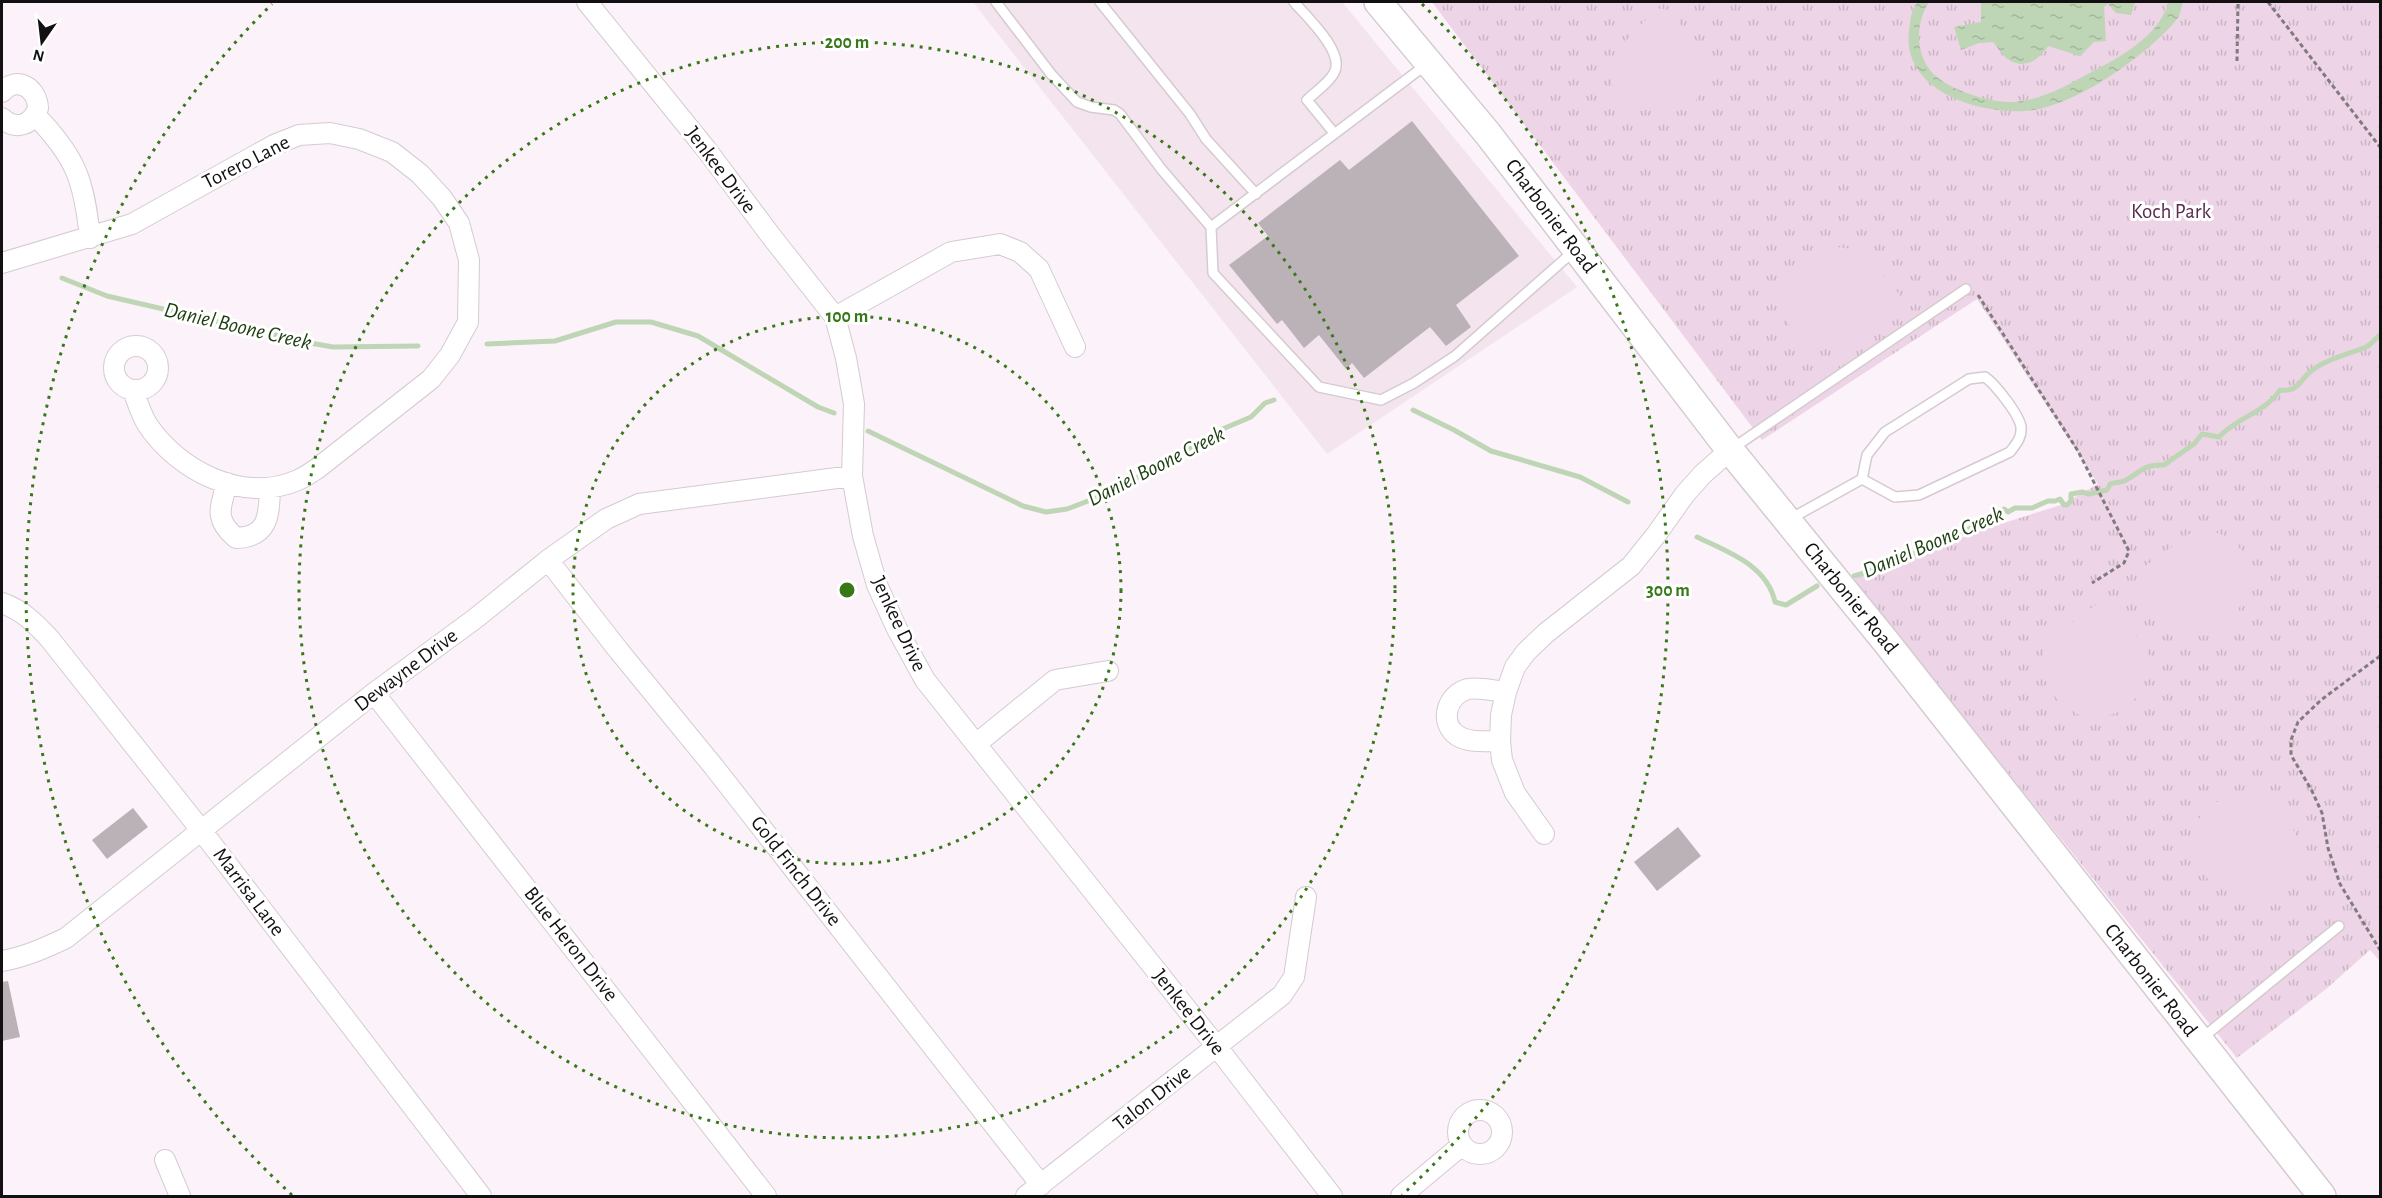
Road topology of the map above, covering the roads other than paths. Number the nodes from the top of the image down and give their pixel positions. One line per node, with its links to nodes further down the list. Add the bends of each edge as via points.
1 (587, 2): 17 (street, Jenkee Drive)
2 (996, 2): 12 (lane, via 1077,102 1120,114)
3 (1100, 2): 11 (lane, via 1206,139)
4 (1294, 2): 10 (lane, via 1338,60 1335,73 1307,100)
5 (1378, 2): 6 (main road, Charbonier Road)
6 (1429, 62): 10 (lane); 14 (main road, Charbonier Road)
7 (2, 92): 8 (street, via 12,84 28,87 38,99)
8 (35, 115): 9 (street, via 23,125 7,123); 13 (street, via 70,157 87,204)
9 (2, 118)
10 (1334, 133): 11 (lane)
11 (1256, 194): 12 (lane)
12 (1211, 227): 14 (lane, via 1213,273 1319,387 1381,400 1455,356)
13 (90, 238): 15 (street, Torero Lane); 24 (street, Torero Lane, via 132,224 274,145 300,135 330,133 392,152 442,198 459,223 469,260 468,322 450,355 431,379 318,468 298,480)
14 (1576, 250): 20 (main road, Charbonier Road)
15 (2, 262)
16 (1966, 289): 20 (lane)
17 (835, 316): 18 (street, via 951,252 1000,244 1020,252 1039,269); 21 (street, Jenkee Drive, via 854,404)
18 (1075, 347)
19 (133, 390): 23 (street, Torero Lane, via 146,422 160,441 205,476)
20 (1730, 450): 25 (main road, Charbonier Road); 29 (street, via 1685,494 1631,566 1526,652 1515,667)
21 (852, 477): 26 (street, Dewayne Drive, via 639,504 606,519); 32 (street, Jenkee Drive, via 877,585 897,630 925,680)
22 (1862, 479): 22 (lane, via 1867,455 1885,432 1969,379 1985,377 1995,383 2021,425 2020,440 2010,452 1918,495 1894,497); 25 (lane)
23 (227, 483): 24 (street, Torero Lane); 24 (street, via 220,516 224,528 236,538 250,537 261,528 268,517)
24 (270, 488)
25 (1788, 520): 38 (main road, Charbonier Road)
26 (548, 560): 30 (street, Dewayne Drive); 42 (street, Gold Finch Drive, via 714,767)
27 (2, 603): 33 (street, Marrisa Lane, via 33,620 49,638)
28 (1108, 670): 32 (street, via 1055,680)
29 (1506, 692): 31 (street); 31 (street, via 1470,689 1456,694 1446,718 1450,730 1460,737)
30 (374, 693): 33 (street, Dewayne Drive); 45 (street, Blue Heron Drive)
31 (1500, 741): 34 (street, via 1515,793)
32 (976, 744): 39 (street, Jenkee Drive)
33 (201, 830): 37 (street, Dewayne Drive, via 66,938); 44 (street, Marrisa Lane)
34 (1544, 834)
35 (1306, 897): 39 (street, Talon Drive, via 1294,977 1282,995)
36 (2339, 926): 38 (lane)
37 (2, 961)
38 (2199, 1041): 48 (main road, Charbonier Road)
39 (1217, 1047): 42 (street, Talon Drive); 46 (street, Jenkee Drive)
40 (1461, 1145): 47 (street)
41 (165, 1160): 43 (street)
42 (1033, 1191)
43 (180, 1197)
44 (481, 1197)
45 (766, 1197)
46 (1332, 1197)
47 (1401, 1197)
48 (2322, 1197)

